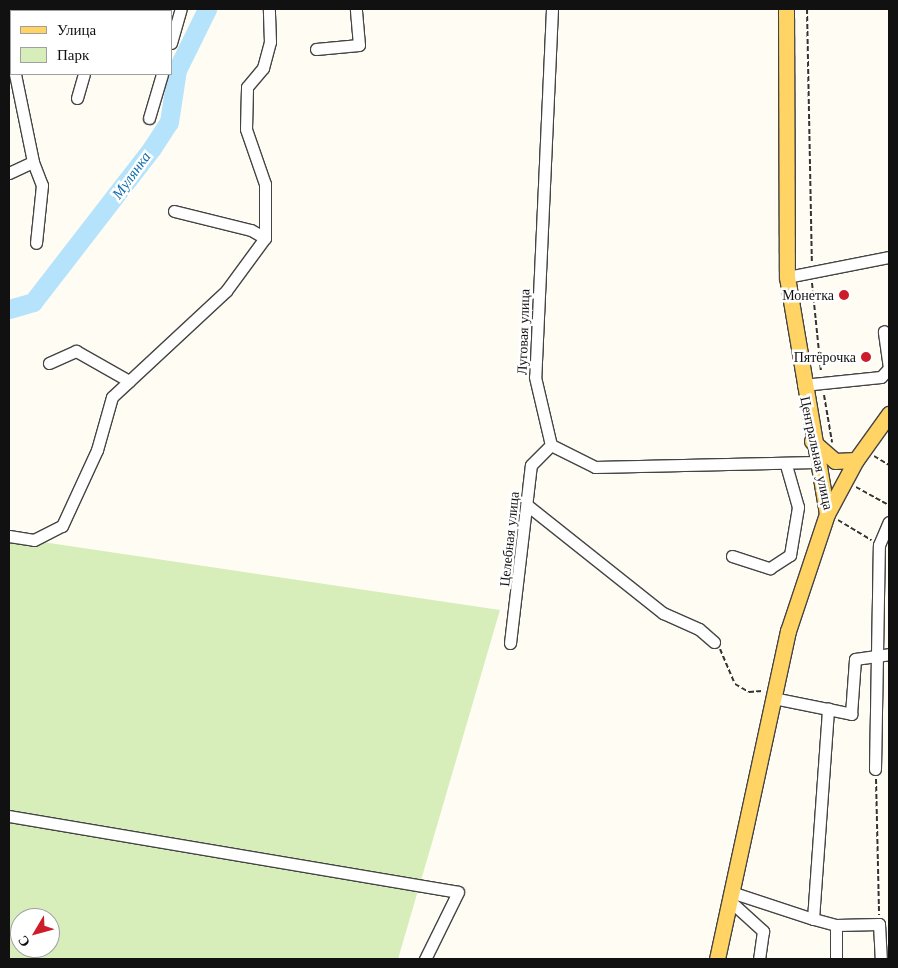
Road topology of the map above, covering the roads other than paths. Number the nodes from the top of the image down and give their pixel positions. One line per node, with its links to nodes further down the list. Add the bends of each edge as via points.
1 (181, 9): 6 (street)
2 (268, 9): 16 (street, via 270,42 264,68 247,87 246,129 265,184)
3 (356, 9): 7 (street, via 359,45)
4 (552, 9): 26 (street, Луговая улица, via 535,377)
5 (786, 9): 19 (main road, Центральная улица)
6 (172, 40)
7 (316, 48)
8 (15, 75): 13 (street)
9 (84, 75): 11 (street)
10 (162, 75): 12 (street)
11 (77, 98)
12 (149, 118)
13 (33, 162): 14 (street); 17 (street, via 42,185)
14 (9, 173)
15 (174, 211): 16 (street, via 251,230)
16 (266, 238): 22 (street, via 226,291)
17 (36, 243)
18 (889, 257): 19 (street)
19 (787, 277): 23 (main road, Центральная улица)
20 (884, 331): 23 (street, via 889,368 881,377)
21 (49, 363): 22 (street, via 76,351)
22 (129, 381): 33 (street, via 112,397 97,450 62,526 34,540)
23 (803, 385): 25 (main road, Центральная улица)
24 (889, 414): 27 (main road)
25 (812, 441): 27 (main road, via 835,461); 28 (main road, Центральная улица)
26 (551, 445): 29 (street, via 595,466); 30 (street, Целебная улица, via 531,465)
27 (860, 455): 31 (main road)
28 (816, 462): 29 (street); 31 (main road, Центральная улица)
29 (786, 465): 34 (street, via 798,507 790,555 770,568)
30 (527, 505): 35 (street, via 663,613 699,629); 36 (street, Целебная улица)
31 (827, 514): 39 (main road, via 788,631)
32 (889, 522): 37 (street, via 879,545)
33 (9, 536)
34 (732, 556)
35 (714, 642)
36 (510, 643)
37 (874, 653): 38 (street); 40 (street, via 854,660 850,714); 41 (street)
38 (889, 654)
39 (773, 698): 40 (street); 43 (main road)
40 (828, 709): 44 (street)
41 (875, 769)
42 (9, 816): 46 (street, via 458,892)
43 (730, 897): 44 (street); 47 (main road); 48 (street, via 764,931)
44 (813, 919): 45 (street)
45 (836, 925): 49 (street); 50 (street, via 879,924)
46 (426, 959)
47 (717, 959)
48 (759, 959)
49 (836, 959)
50 (881, 959)

